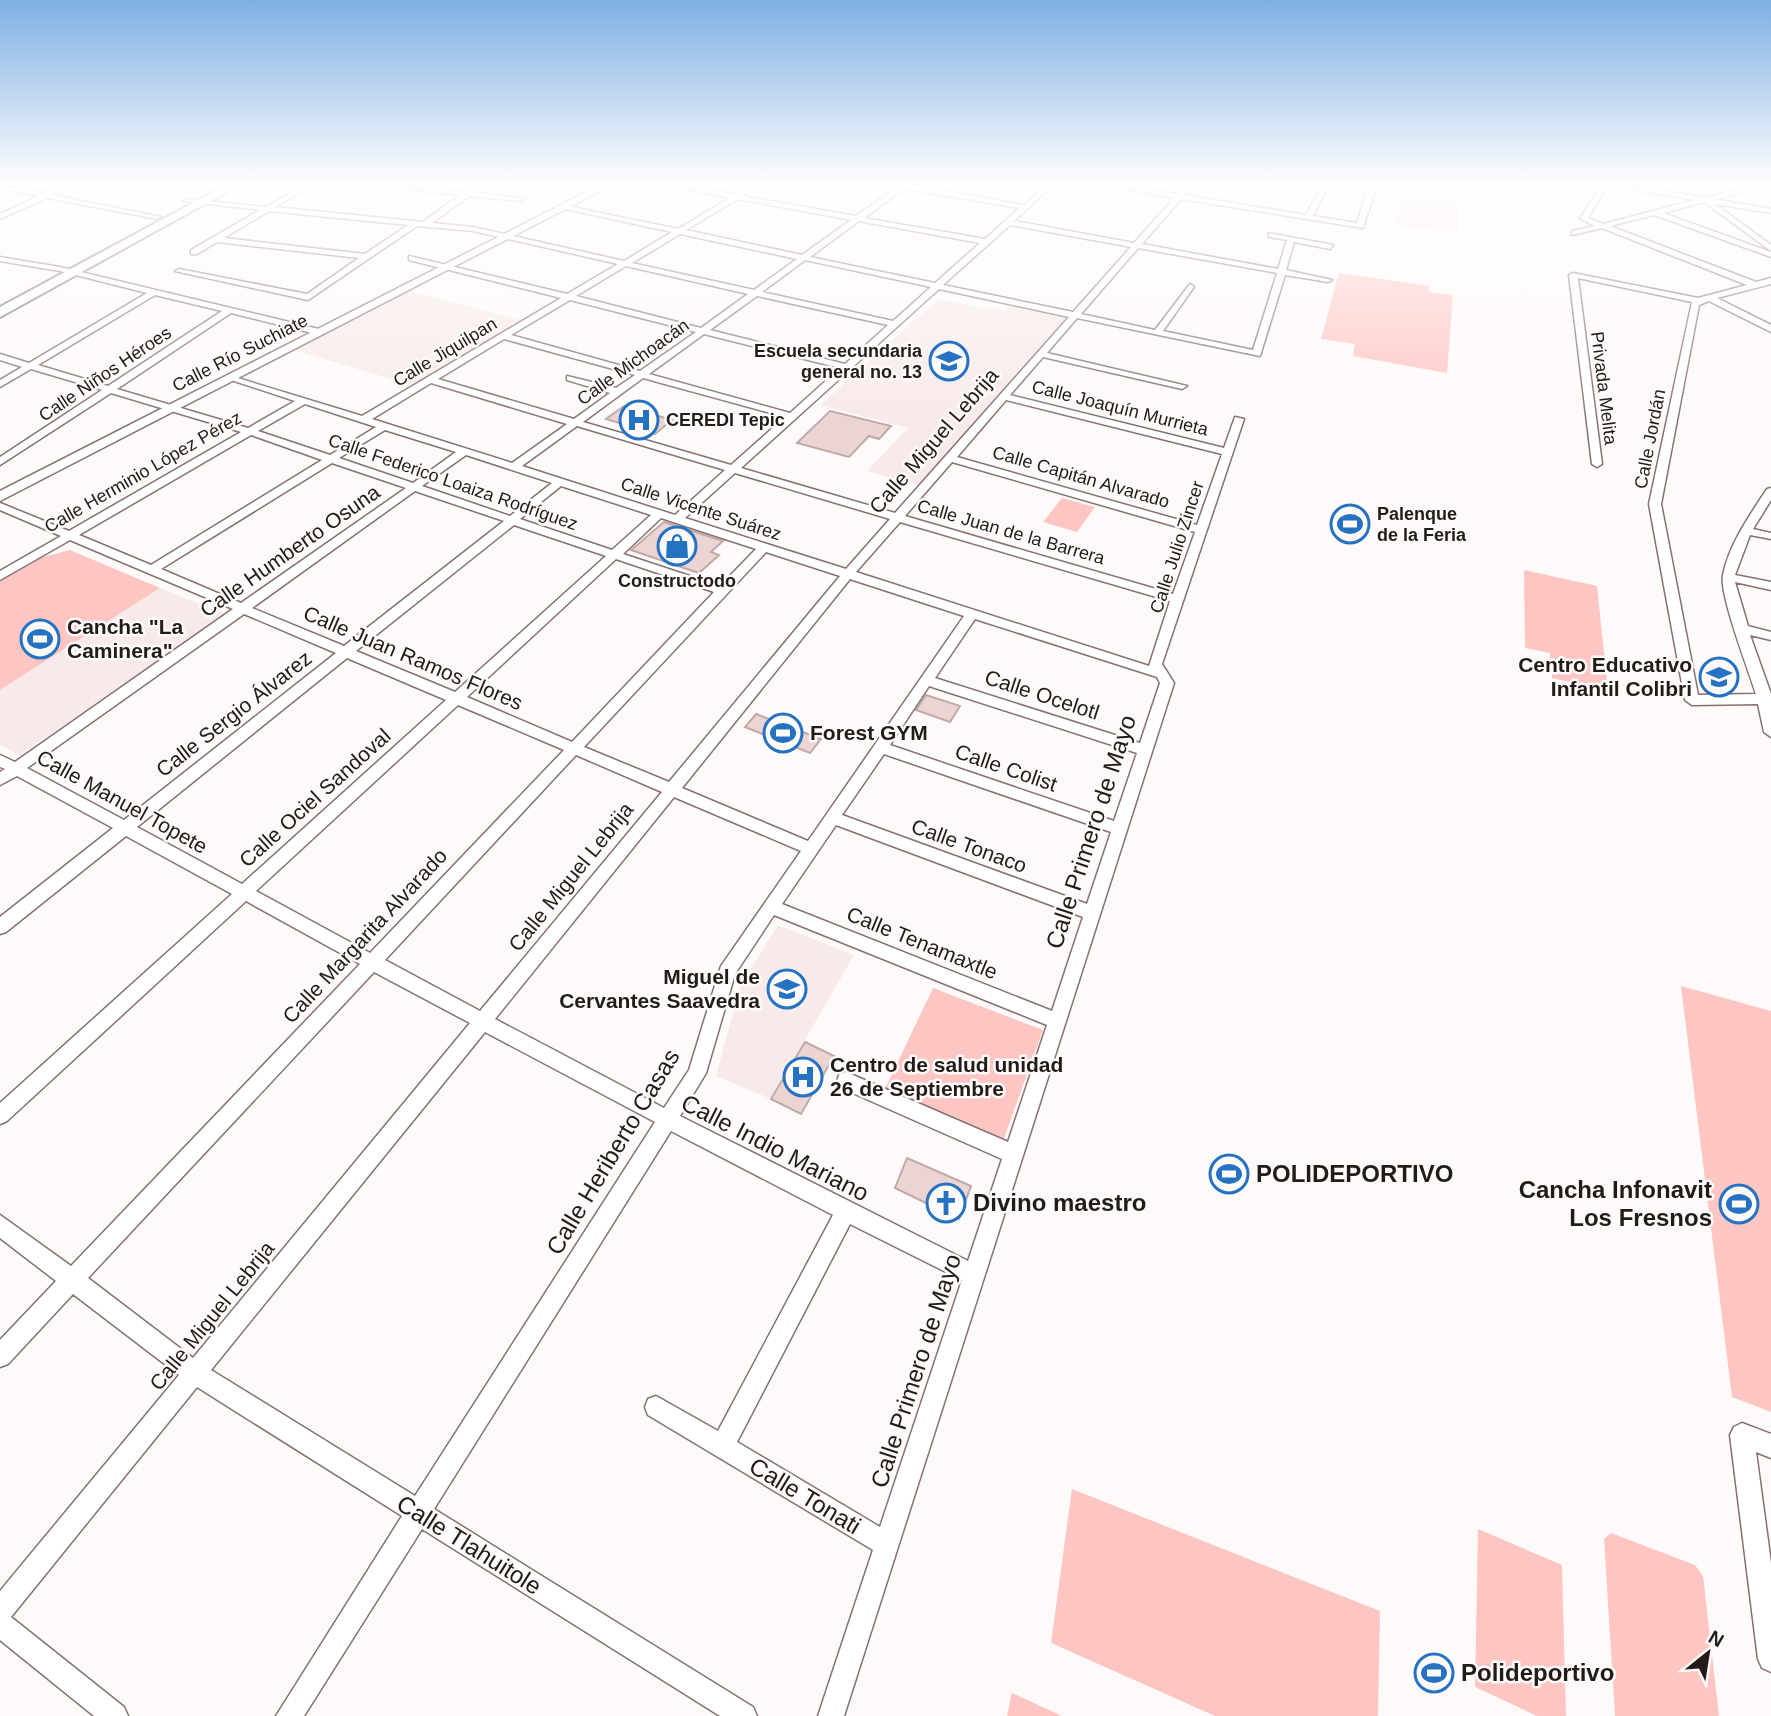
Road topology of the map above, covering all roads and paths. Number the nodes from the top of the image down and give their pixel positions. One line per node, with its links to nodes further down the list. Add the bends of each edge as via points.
1 (30, 264): 17 (street)
2 (69, 264): 17 (main road)
3 (89, 264): 20 (main road)
4 (358, 264): 18 (street, via 308,297)
5 (439, 264): 16 (street)
6 (452, 264): 16 (main road, Calle Río Suchiate)
7 (620, 264): 29 (street, Calle Jiquilpan)
8 (633, 264): 28 (street)
9 (795, 264): 28 (street, Calle Michoacán)
10 (832, 264): 23 (street)
11 (961, 264): 23 (street)
12 (1119, 264): 35 (street, Calle Miguel Lebrija)
13 (1242, 264): 19 (street)
14 (1283, 264): 19 (street)
15 (1700, 264): 25 (street)
16 (448, 266): 29 (street); 39 (main road, Calle Río Suchiate)
17 (60, 269): 20 (street); 32 (main road)
18 (179, 271)
19 (1281, 271): 21 (street); 40 (street, via 1257,355)
20 (73, 273): 27 (street); 34 (main road)
21 (1328, 279)
22 (1771, 281): 25 (street)
23 (936, 286): 35 (street); 36 (street)
24 (1190, 286): 40 (street)
25 (1756, 286): 26 (street); 30 (street)
26 (1771, 291)
27 (152, 293): 33 (street); 44 (street)
28 (755, 293): 36 (street); 38 (street, Calle Michoacán)
29 (566, 296): 38 (street); 41 (street, Calle Jiquilpan)
30 (1710, 298): 31 (street); 37 (street)
31 (1698, 301): 68 (street, Privada Melita, via 1573,275); 101 (street, Calle Jordán, via 1655,504 1692,701)
32 (0, 303)
33 (228, 311): 39 (street); 52 (street, Calle Niños Héroes)
34 (0, 313)
35 (1074, 316): 40 (street); 42 (street, Calle Miguel Lebrija)
36 (893, 324): 45 (street)
37 (1771, 329)
38 (703, 330): 45 (street); 46 (street, Calle Michoacán)
39 (320, 332): 47 (main road, Calle Río Suchiate)
40 (1157, 333)
41 (503, 336): 46 (street); 49 (street, Calle Jiquilpan)
42 (1041, 354): 51 (street); 54 (street, Calle Miguel Lebrija)
43 (0, 357): 44 (street, Calle Federico Loaiza Rodríguez)
44 (28, 366): 50 (street); 52 (street, Calle Federico Loaiza Rodríguez)
45 (846, 367): 57 (street)
46 (642, 375): 53 (street, Calle Michoacán); 57 (street)
47 (231, 377): 55 (street, Calle Vicente Suárez); 56 (main road, Calle Río Suchiate)
48 (570, 378): 53 (street)
49 (430, 380): 58 (street, Calle Jiquilpan); 60 (street, Calle Juan de la Barrera)
50 (0, 384)
51 (1182, 386)
52 (110, 389): 56 (street, Calle Federico Loaiza Rodríguez); 67 (street, Calle Niños Héroes)
53 (618, 392): 60 (street, Calle Michoacán)
54 (1003, 397): 64 (street, Calle Joaquín Murrieta); 65 (street, Calle Miguel Lebrija)
55 (303, 400): 58 (street, Calle Vicente Suárez); 62 (street, Calle Herminio López Pérez)
56 (171, 407): 62 (street, Calle Federico Loaiza Rodríguez); 74 (main road, Calle Río Suchiate)
57 (791, 416): 70 (street)
58 (364, 419): 61 (street, Calle Vicente Suárez)
59 (1239, 419): 64 (street, Calle Julio Zincer)
60 (576, 422): 69 (street, Calle Michoacán); 70 (street, Calle Juan de la Barrera)
61 (384, 425): 63 (street, Calle Vicente Suárez); 66 (street)
62 (248, 431): 66 (street, Calle Federico Loaiza Rodríguez); 82 (street, Calle Herminio López Pérez)
63 (465, 452): 69 (street, Calle Vicente Suárez); 72 (street, Calle Humberto Osuna)
64 (1227, 453): 80 (street, Calle Julio Zincer)
65 (950, 458): 77 (street, Calle Miguel Lebrija); 80 (street, Calle Capitán Alvarado)
66 (331, 459): 72 (street, Calle Federico Loaiza Rodríguez); 86 (street)
67 (0, 462)
68 (1597, 464)
69 (514, 467): 71 (street, Calle Vicente Suárez)
70 (733, 469): 77 (street, Calle Juan de la Barrera); 78 (street)
71 (561, 482): 76 (street, Calle Vicente Suárez); 79 (street, Calle Sergio Álvarez)
72 (414, 487): 79 (street, Calle Federico Loaiza Rodríguez); 93 (street, Calle Humberto Osuna)
73 (1771, 491): 81 (street)
74 (0, 497)
75 (0, 506): 82 (street, Calle Juan Ramos Flores)
76 (659, 514): 78 (street, Calle Vicente Suárez); 85 (street, Calle Ociel Sandoval)
77 (898, 517): 87 (street, Calle Miguel Lebrija); 92 (street, Calle Juan de la Barrera)
78 (677, 519): 84 (street, Calle Vicente Suárez)
79 (512, 520): 85 (street, Calle Federico Loaiza Rodríguez); 97 (street, Calle Sergio Álvarez)
80 (1202, 530): 92 (street, Calle Julio Zincer)
81 (1746, 531): 83 (street); 89 (street)
82 (69, 535): 86 (street, Calle Juan Ramos Flores); 88 (street, Calle Herminio López Pérez)
83 (1771, 536)
84 (764, 547): 87 (street, Calle Vicente Suárez); 91 (street, Calle Margarita Alvarado)
85 (614, 554): 91 (street, Calle Federico Loaiza Rodríguez); 100 (street, Calle Ociel Sandoval)
86 (152, 570): 93 (street, Calle Juan Ramos Flores)
87 (848, 574): 94 (street, Calle Vicente Suárez); 109 (street, Calle Miguel Lebrija)
88 (0, 576)
89 (1728, 577): 90 (street); 95 (street)
90 (1771, 586)
91 (722, 592): 104 (street, Calle Margarita Alvarado)
92 (1179, 600): 98 (street, Calle Julio Zincer, via 1155,664)
93 (243, 608): 97 (street, Calle Juan Ramos Flores); 107 (street, Calle Humberto Osuna)
94 (972, 614): 98 (street, Calle Vicente Suárez); 99 (street, Calle Heriberto Casas)
95 (1742, 629): 96 (street); 101 (street)
96 (1771, 636)
97 (346, 652): 100 (street, Calle Juan Ramos Flores); 111 (street, Calle Sergio Álvarez)
98 (1164, 679): 105 (street, Calle Primero de Mayo)
99 (925, 680): 103 (street, Calle Heriberto Casas); 105 (street, Calle Ocelotl)
100 (455, 698): 104 (street, Calle Juan Ramos Flores); 114 (street, Calle Ociel Sandoval)
101 (1768, 698): 102 (street)
102 (1771, 732)
103 (879, 747): 110 (street, Calle Heriberto Casas); 112 (street, Calle Colist)
104 (574, 748): 109 (street, Calle Juan Ramos Flores); 118 (street, Calle Margarita Alvarado)
105 (1145, 750): 112 (street, Calle Primero de Mayo)
106 (0, 760): 107 (street, Calle Manuel Topete)
107 (16, 769): 108 (street, Calle Humberto Osuna); 111 (street, Calle Manuel Topete)
108 (0, 780)
109 (672, 790): 113 (street, Calle Juan Ramos Flores); 120 (street, Calle Miguel Lebrija)
110 (831, 817): 113 (street, Calle Heriberto Casas); 116 (street, Calle Tonaco)
111 (125, 828): 114 (street, Calle Manuel Topete); 117 (street, Calle Sergio Álvarez)
112 (1120, 829): 116 (street, Calle Primero de Mayo)
113 (810, 849): 115 (street, Calle Heriberto Casas)
114 (243, 892): 118 (street, Calle Manuel Topete); 122 (street, Calle Ociel Sandoval)
115 (771, 907): 119 (street, Calle Tenamaxtle); 123 (street, Calle Heriberto Casas, via 727,971 697,1073)
116 (1091, 913): 119 (street, Calle Primero de Mayo)
117 (0, 927)
118 (372, 962): 120 (street, Calle Manuel Topete); 128 (street, Calle Margarita Alvarado)
119 (1057, 1021): 124 (street, Calle Primero de Mayo)
120 (481, 1023): 123 (street, Calle Indio Mariano); 130 (street, Calle Miguel Lebrija)
121 (846, 1081): 124 (street)
122 (0, 1115)
123 (667, 1121): 125 (street, Calle Indio Mariano); 134 (street, Calle Heriberto Casas)
124 (1014, 1154): 127 (street, Calle Primero de Mayo)
125 (845, 1213): 127 (street, Calle Indio Mariano); 132 (street)
126 (0, 1225): 128 (street, Calle Tlahuitole)
127 (974, 1275): 135 (street, Calle Primero de Mayo)
128 (72, 1280): 129 (street, Calle Margarita Alvarado); 130 (street, Calle Tlahuitole)
129 (0, 1356)
130 (195, 1373): 134 (street, Calle Tlahuitole); 136 (street, Calle Miguel Lebrija)
131 (656, 1407): 132 (street, Calle Tonati)
132 (723, 1446): 135 (street, Calle Tonati)
133 (1771, 1446): 138 (street, via 1742,1434)
134 (417, 1512): 140 (street, Calle Heriberto Casas); 141 (street, Calle Tlahuitole)
135 (887, 1545): 142 (street, Calle Primero de Mayo)
136 (0, 1611)
137 (0, 1624): 139 (street)
138 (1771, 1659)
139 (115, 1716)
140 (289, 1716)
141 (744, 1716)
142 (831, 1716)

